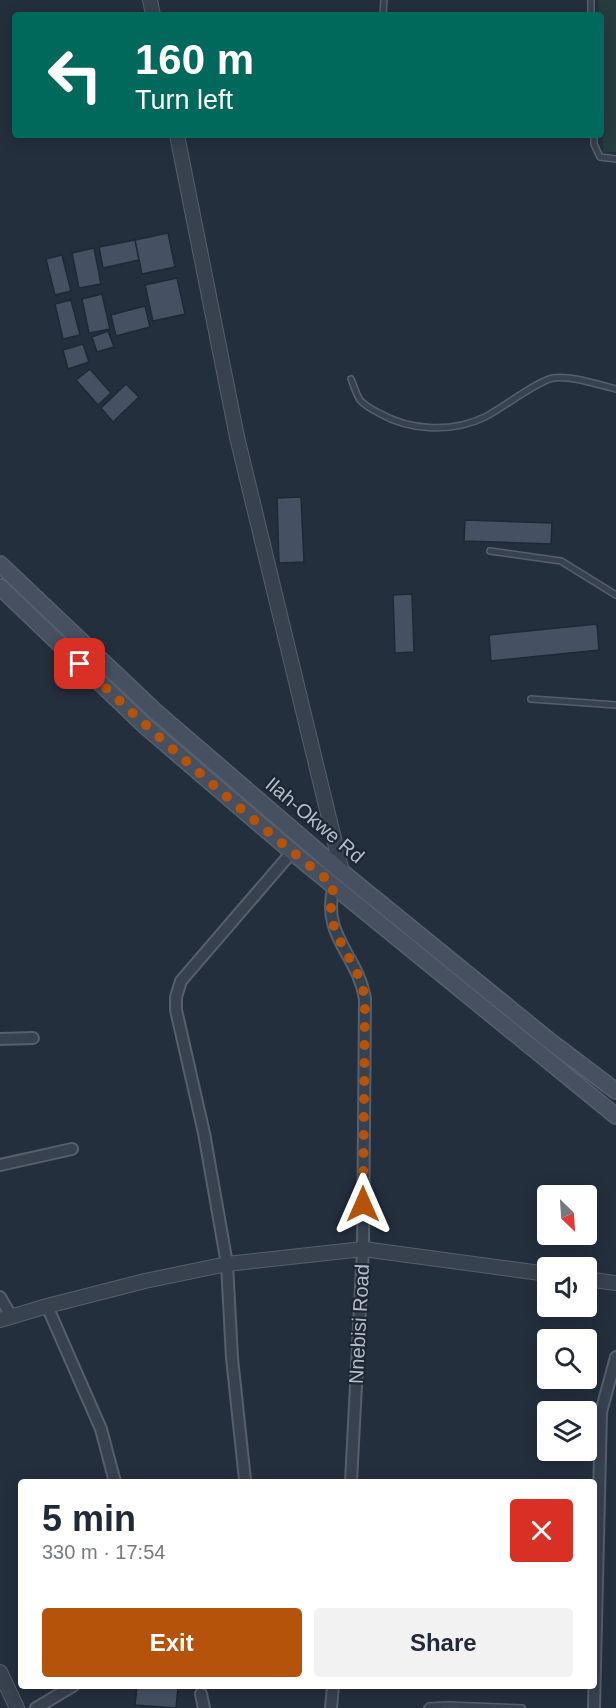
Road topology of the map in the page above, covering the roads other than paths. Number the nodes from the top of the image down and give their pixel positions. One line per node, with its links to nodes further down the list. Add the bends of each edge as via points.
1 (178, 138): 13 (street, via 237,437)
2 (594, 138): 3 (lane, via 600,157)
3 (616, 159)
4 (351, 379): 5 (lane, via 360,400 393,422 434,428 471,423 554,378)
5 (616, 388)
6 (490, 551): 9 (lane, via 561,561)
7 (0, 564): 13 (main road, Ilah-Okwe Rd)
8 (0, 587): 12 (main road, via 145,726)
9 (616, 595)
10 (531, 699): 11 (lane)
11 (616, 705)
12 (292, 852): 13 (main road); 21 (street, via 181,981 176,997)
13 (338, 879): 16 (main road, Ilah-Okwe Rd); 17 (main road); 20 (street, Nnebisi Road, via 331,898 332,924 360,979 365,999)
14 (33, 1038): 15 (street)
15 (0, 1039)
16 (616, 1091)
17 (616, 1116)
18 (72, 1149): 19 (street)
19 (0, 1165)
20 (363, 1249): 21 (street); 22 (street); 31 (street, Nnebisi Road)
21 (227, 1264): 26 (street); 30 (street)
22 (537, 1273)
23 (597, 1280): 24 (street)
24 (616, 1282)
25 (0, 1296): 27 (street)
26 (47, 1306): 27 (street); 29 (street, via 101,1429)
27 (5, 1318)
28 (616, 1357): 32 (street, via 602,1412)
29 (114, 1479)
30 (245, 1479)
31 (351, 1479)
32 (597, 1597)
33 (0, 1672): 38 (street)
34 (68, 1689): 39 (street)
35 (333, 1689): 41 (street)
36 (595, 1689): 44 (street)
37 (201, 1694): 40 (street)
38 (17, 1708)
39 (36, 1708)
40 (204, 1708)
41 (331, 1708)
42 (427, 1708): 43 (lane, via 449,1704)
43 (522, 1708)
44 (594, 1708)

